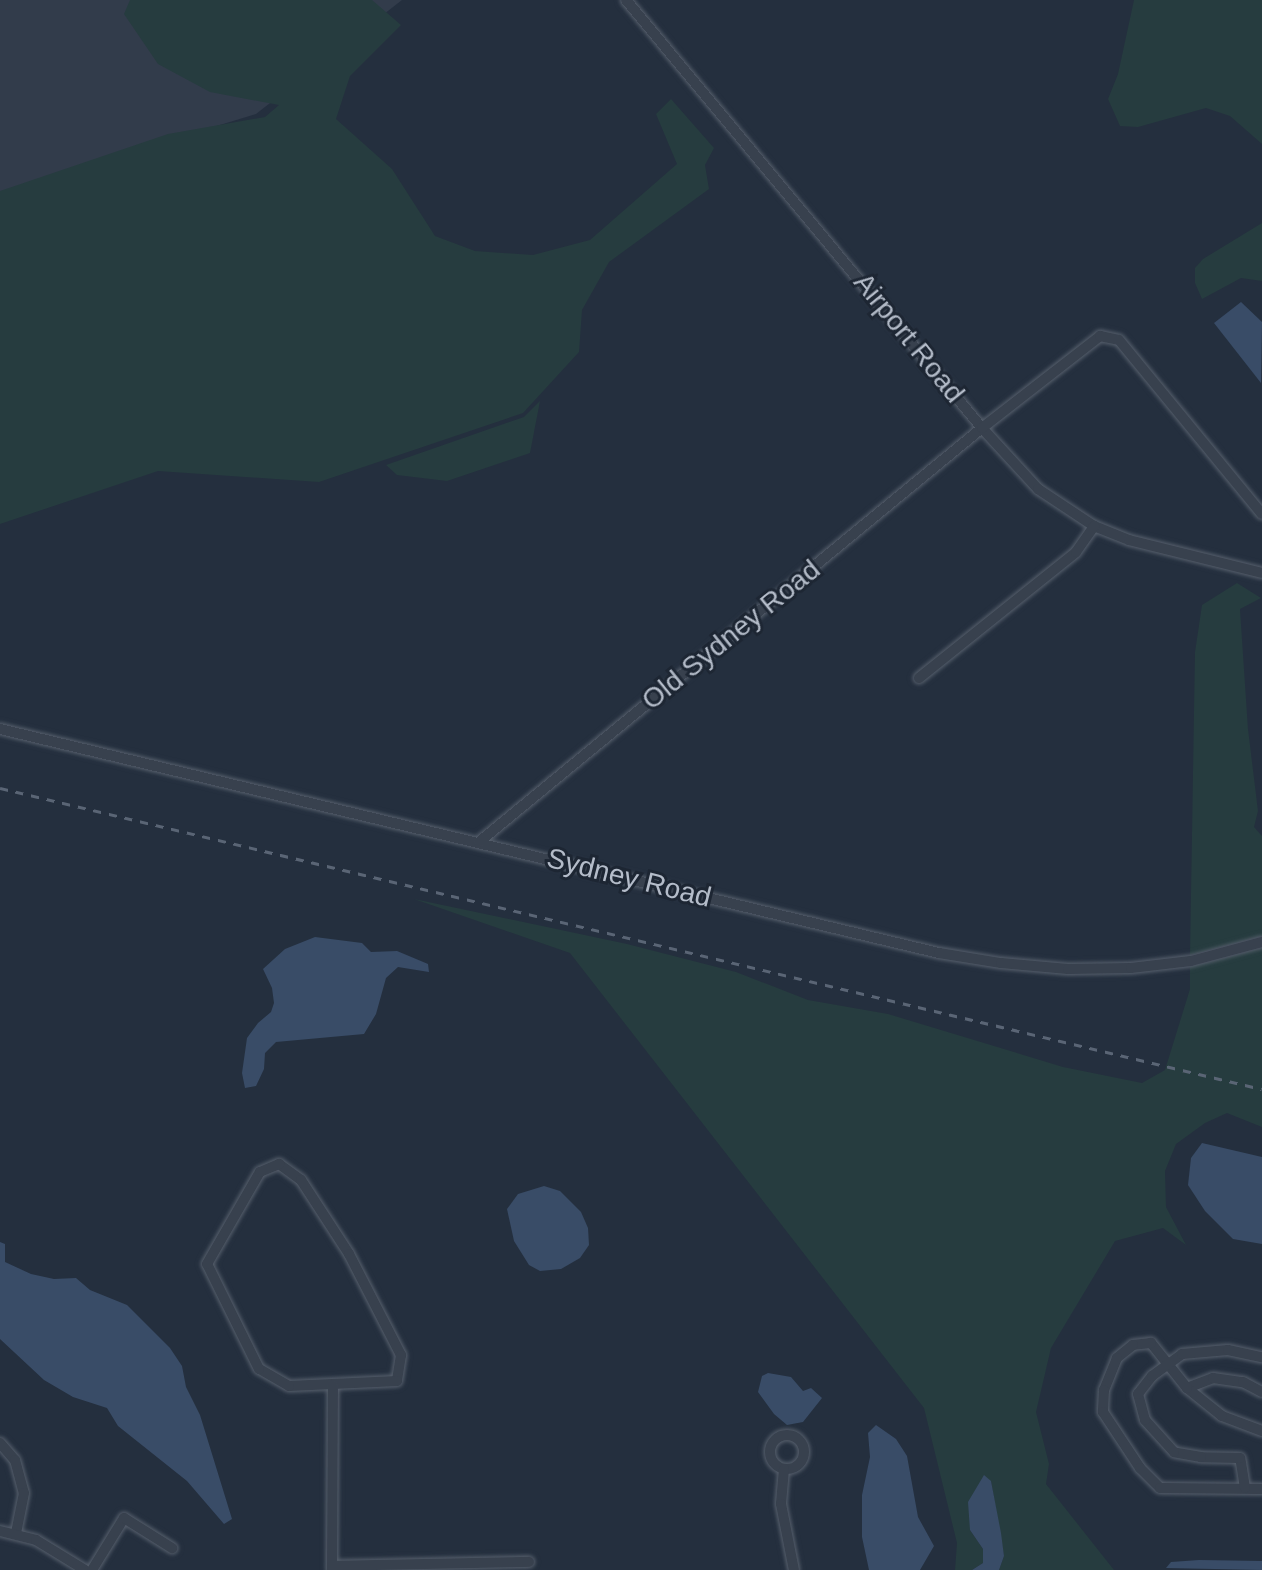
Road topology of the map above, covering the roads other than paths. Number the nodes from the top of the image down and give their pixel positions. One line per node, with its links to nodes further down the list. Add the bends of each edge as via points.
1 (626, 0): 2 (street, Airport Road)
2 (982, 428): 3 (street, Old Sydney Road, via 1100,336 1119,340); 4 (street, Airport Road, via 1038,489); 8 (street, Old Sydney Road)
3 (1262, 514)
4 (1094, 526): 5 (street, Airport Road, via 1129,540); 6 (street, via 1076,552)
5 (1262, 573)
6 (919, 678)
7 (0, 729): 8 (street, Sydney Road)
8 (479, 842): 9 (street, Sydney Road, via 926,950 1001,963 1131,968 1191,961)
9 (1262, 942)
10 (1262, 1357): 11 (street, via 1203,1351)
11 (1165, 1364): 13 (street); 18 (street, via 1138,1394 1145,1420 1174,1452 1240,1458); 18 (street, via 1144,1341 1117,1358 1104,1390 1103,1412 1122,1444 1160,1488)
12 (333, 1385): 12 (street, via 397,1381 401,1355 349,1254 301,1180 279,1164 260,1172 207,1264 259,1369 289,1386); 24 (street)
13 (1187, 1388): 14 (street, via 1213,1378 1243,1382); 15 (street, via 1222,1416)
14 (1262, 1392)
15 (1262, 1431)
16 (0, 1443): 21 (street, via 15,1460 24,1493)
17 (784, 1469): 27 (street, via 781,1504)
18 (1245, 1488): 19 (street)
19 (1262, 1489)
20 (0, 1531): 21 (street)
21 (16, 1533): 25 (street)
22 (172, 1548): 26 (street, via 124,1518)
23 (529, 1562): 24 (street)
24 (332, 1568)
25 (85, 1570)
26 (92, 1570)
27 (794, 1570)

